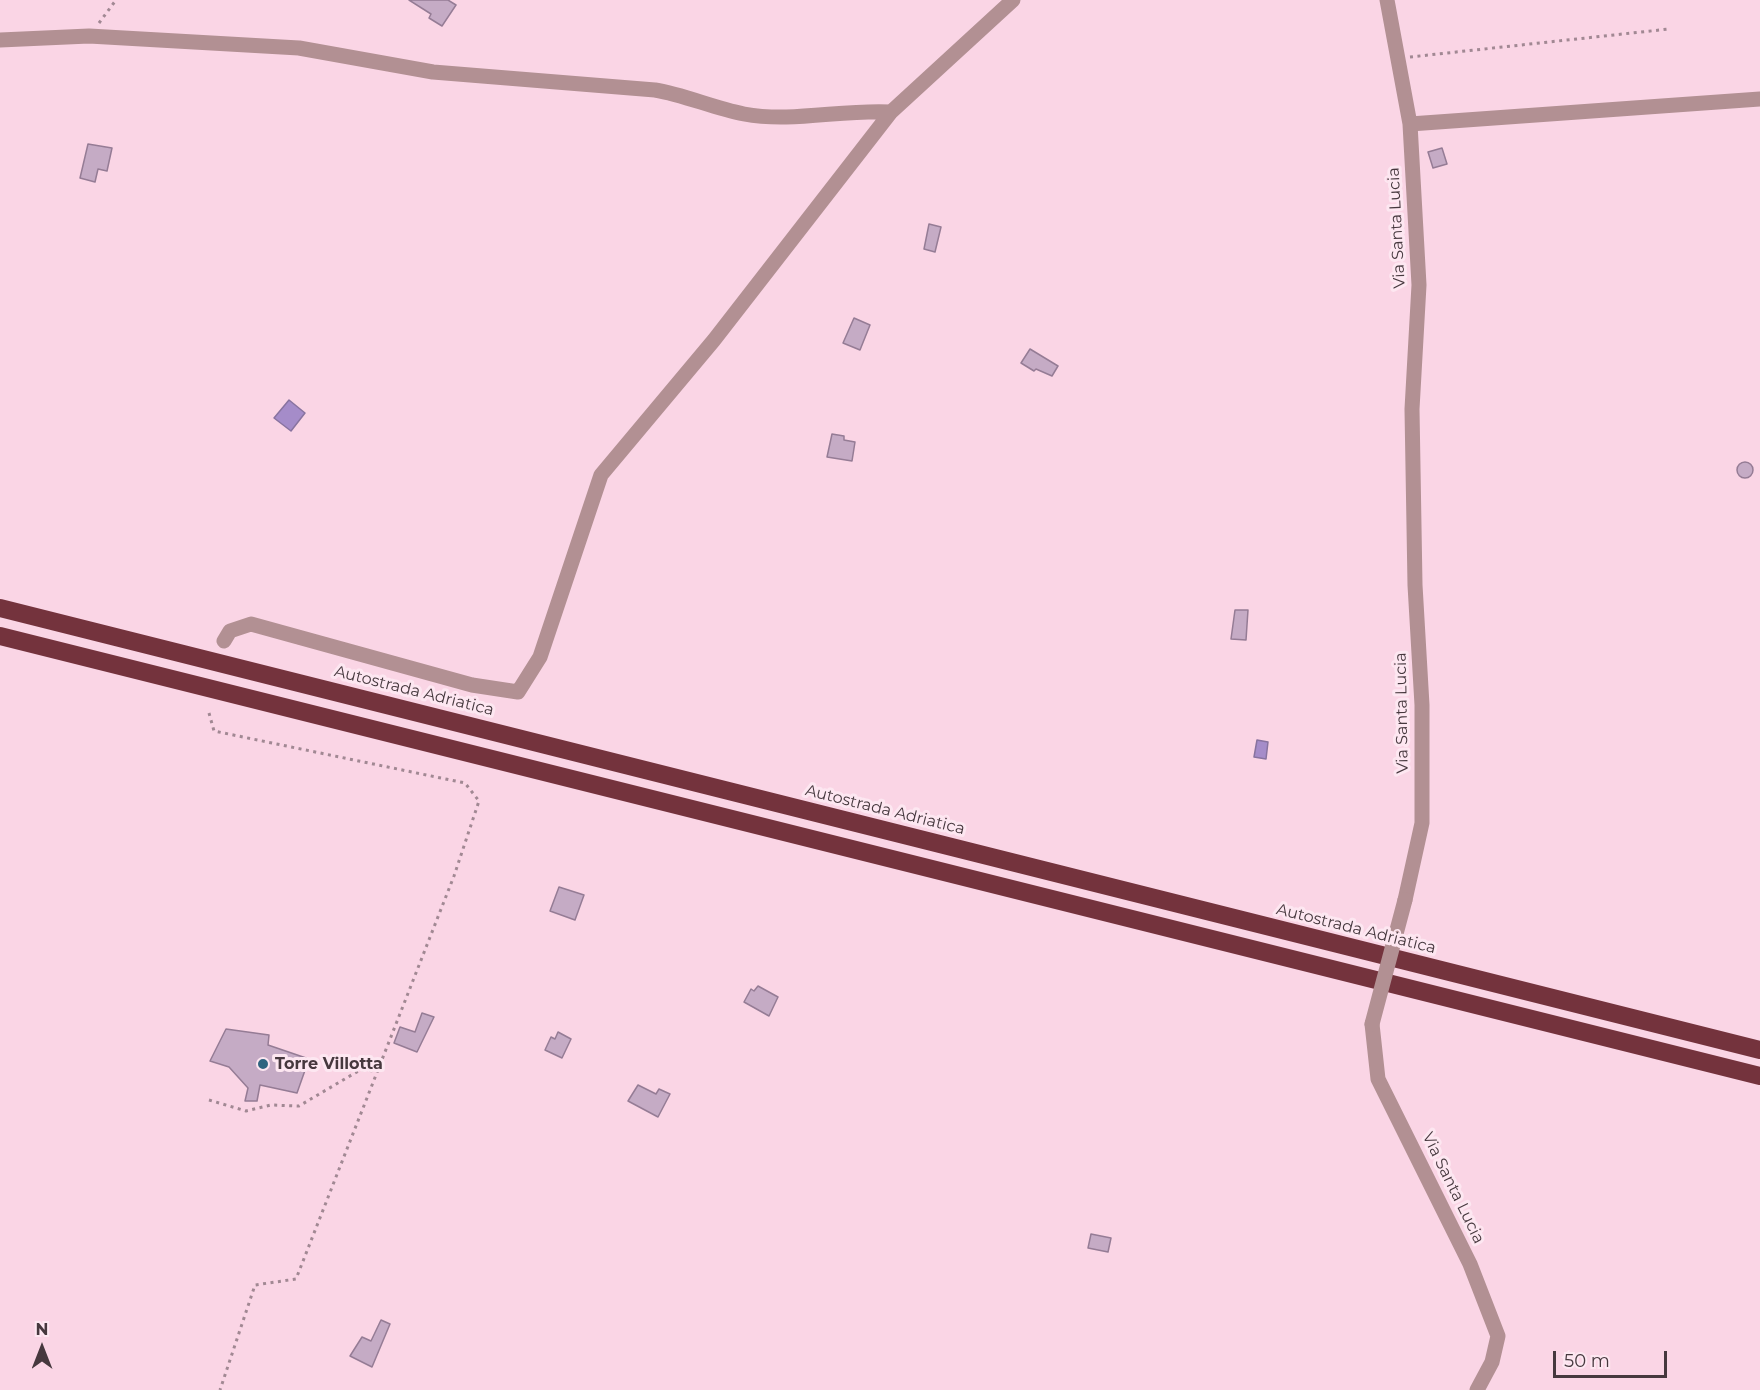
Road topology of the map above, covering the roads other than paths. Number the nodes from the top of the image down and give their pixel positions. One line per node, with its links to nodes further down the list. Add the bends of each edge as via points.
1 (1013, 0): 5 (street)
2 (1387, 0): 6 (street, Via Santa Lucia)
3 (0, 40): 5 (street, via 89,36 299,48 433,72 655,90 743,114 816,117)
4 (1760, 99): 6 (street)
5 (891, 112): 9 (street, via 714,340 601,475 540,657 518,692 472,685 251,624 230,631)
6 (1410, 124): 12 (street, Via Santa Lucia, bridge, via 1419,285 1412,409 1422,823 1372,1024 1378,1079 1470,1264 1498,1336 1492,1362)
7 (0, 608): 10 (highway, Autostrada Adriatica)
8 (0, 636): 11 (highway)
9 (224, 641)
10 (1760, 1050)
11 (1760, 1077)
12 (1477, 1390)

